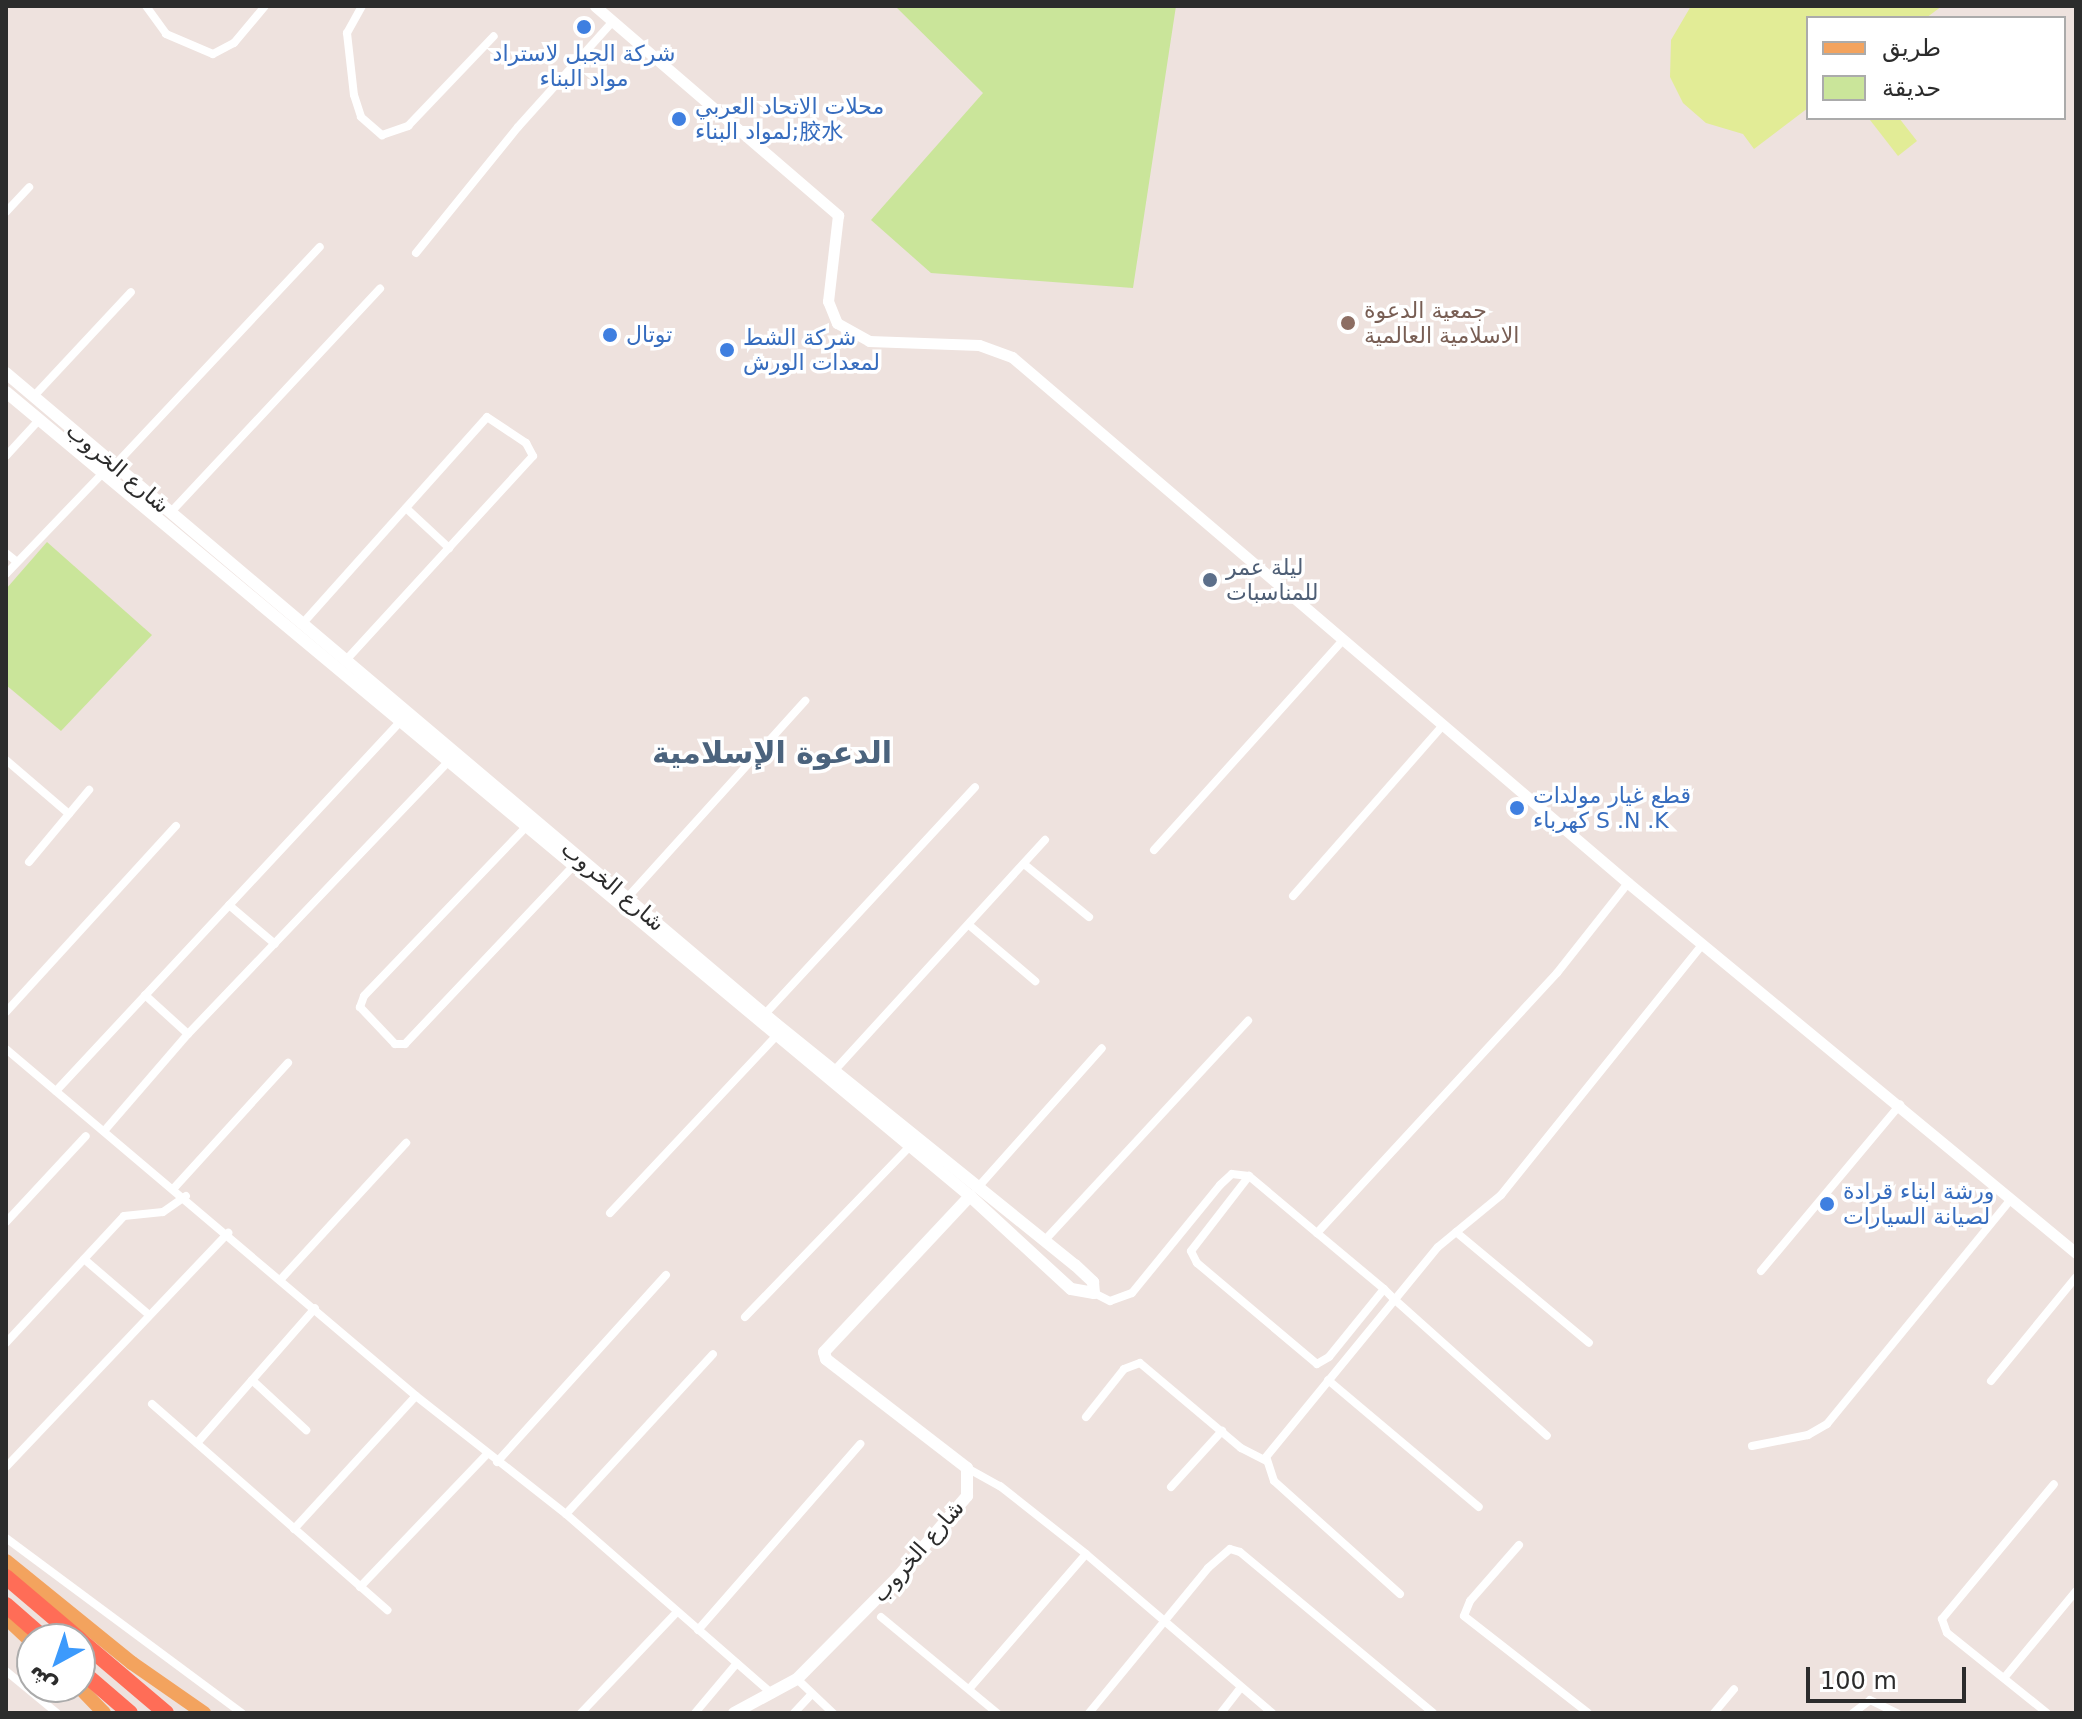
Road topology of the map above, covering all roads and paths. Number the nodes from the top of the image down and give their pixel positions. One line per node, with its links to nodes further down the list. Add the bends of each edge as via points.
1 (146, 6): 2 (street, via 166,34 213,54 234,43)
2 (265, 6)
3 (362, 6): 6 (street, via 347,33 354,95 361,117 382,135 408,126)
4 (595, 6): 5 (street)
5 (613, 21): 10 (street); 27 (street, via 837,213 828,301 837,323 869,341 997,348)
6 (494, 36)
7 (29, 187): 8 (street)
8 (6, 212)
9 (320, 247): 18 (street)
10 (416, 253)
11 (380, 289): 21 (street)
12 (131, 292): 15 (street)
13 (6, 373): 15 (main road, شارع الخروب)
14 (6, 392): 16 (main road, شارع الخروب)
15 (34, 396): 18 (main road, شارع الخروب)
16 (39, 420): 17 (street); 19 (main road, شارع الخروب)
17 (6, 456)
18 (115, 465): 21 (main road, شارع الخروب)
19 (103, 473): 24 (street); 30 (main road, شارع الخروب)
20 (406, 508): 22 (street); 22 (street, via 487,417 533,449 533,456); 26 (street)
21 (171, 512): 26 (main road, شارع الخروب)
22 (449, 548): 28 (street)
23 (6, 553): 24 (street)
24 (17, 562): 25 (street)
25 (6, 574)
26 (303, 623): 28 (main road, شارع الخروب)
27 (1342, 641): 31 (street); 40 (street)
28 (346, 660): 42 (main road, شارع الخروب)
29 (805, 701): 46 (street)
30 (400, 722): 33 (main road, شارع الخروب); 47 (street)
31 (1443, 725): 44 (street); 45 (street)
32 (6, 760): 36 (street)
33 (448, 762): 38 (main road, شارع الخروب); 50 (street)
34 (975, 787): 55 (street)
35 (89, 790): 36 (street)
36 (69, 814): 41 (street)
37 (176, 826): 54 (street)
38 (526, 827): 42 (main road, شارع الخروب); 42 (street, via 364,996 360,1007 395,1044 405,1044)
39 (1045, 840): 43 (street)
40 (1154, 850)
41 (29, 862)
42 (577, 863): 46 (main road, شارع الخروب); 58 (main road, شارع الخروب)
43 (1024, 864): 48 (street); 49 (street)
44 (1628, 883): 51 (street); 79 (street, via 1546,985)
45 (1293, 896)
46 (627, 898): 55 (main road, شارع الخروب)
47 (229, 905): 50 (street); 53 (street)
48 (1089, 917)
49 (969, 925): 52 (street); 62 (street)
50 (275, 944): 57 (street)
51 (1703, 944): 64 (street); 77 (street, via 1501,1195)
52 (1035, 981)
53 (145, 995): 57 (street); 63 (street)
54 (6, 1012)
55 (765, 1014): 62 (main road, شارع الخروب)
56 (1248, 1021): 80 (street)
57 (188, 1034): 65 (street)
58 (775, 1037): 68 (main road, شارع الخروب); 75 (street)
59 (1102, 1048): 70 (street)
60 (6, 1049): 63 (street)
61 (288, 1063): 71 (street)
62 (834, 1071): 70 (main road, شارع الخروب)
63 (56, 1091): 65 (street)
64 (1900, 1105): 74 (street); 83 (street)
65 (105, 1130): 71 (street)
66 (86, 1136): 76 (street)
67 (406, 1143): 86 (street)
68 (909, 1147): 73 (main road, شارع الخروب); 92 (street)
69 (1249, 1176): 79 (street); 87 (street, via 1191,1256 1308,1362 1329,1357); 88 (street, via 1232,1174 1220,1185 1132,1293 1110,1301)
70 (980, 1185): 80 (main road, شارع الخروب)
71 (175, 1187): 72 (street)
72 (186, 1196): 78 (street); 82 (street, via 163,1212 128,1213)
73 (970, 1196): 88 (main road, شارع الخروب, via 1071,1289); 112 (main road, شارع الخروب, via 824,1352 826,1359)
74 (2011, 1199): 81 (street); 107 (street, via 1827,1424 1808,1435)
75 (610, 1213)
76 (6, 1222)
77 (1456, 1232): 89 (street); 94 (street)
78 (228, 1233): 86 (street); 91 (street)
79 (1317, 1233): 87 (street)
80 (1045, 1240): 88 (main road, شارع الخروب, via 1088,1276)
81 (2076, 1253)
82 (84, 1259): 91 (street); 93 (street)
83 (1761, 1271)
84 (666, 1275): 110 (street)
85 (2076, 1277): 98 (street)
86 (281, 1279): 90 (street)
87 (1384, 1289): 89 (street)
88 (1094, 1293)
89 (1394, 1299): 97 (street); 104 (street)
90 (315, 1308): 96 (street); 99 (street)
91 (149, 1315): 111 (street)
92 (745, 1317)
93 (6, 1343)
94 (1589, 1343)
95 (713, 1354): 116 (street)
96 (252, 1380): 102 (street); 105 (street)
97 (1328, 1380): 109 (street); 115 (street)
98 (1991, 1381)
99 (416, 1396): 108 (street); 117 (street)
100 (152, 1404): 105 (street)
101 (1086, 1417): 103 (street, via 1124,1369 1140,1363)
102 (306, 1430)
103 (1222, 1431): 109 (street); 114 (street)
104 (1547, 1436)
105 (197, 1443): 117 (street)
106 (860, 1444): 133 (street)
107 (1752, 1446)
108 (487, 1454): 110 (street); 123 (street)
109 (1266, 1461): 125 (street, via 1274,1481)
110 (497, 1462): 116 (street)
111 (6, 1467)
112 (967, 1468): 120 (street, via 1000,1486); 138 (main road, شارع الخروب, via 967,1496 941,1529)
113 (2054, 1484): 137 (street, via 1942,1619 1947,1633)
114 (1171, 1487)
115 (1479, 1507)
116 (566, 1514): 128 (street)
117 (294, 1529): 123 (street)
118 (6, 1538): 150 (street)
119 (1519, 1545): 162 (street, via 1470,1601 1464,1616)
120 (1086, 1554): 130 (street); 140 (street)
121 (6, 1561): 149 (main road, via 121,1655)
122 (6, 1577): 132 (highway)
123 (360, 1587): 127 (street)
124 (2076, 1591): 137 (street)
125 (1400, 1594)
126 (6, 1605): 131 (highway)
127 (387, 1610)
128 (677, 1612): 133 (street); 151 (street)
129 (881, 1617): 140 (street)
130 (1163, 1621): 141 (street); 158 (street); 161 (street, via 1221,1552 1235,1549)
131 (27, 1623)
132 (59, 1623)
133 (698, 1630): 135 (street)
134 (96, 1654): 148 (highway)
135 (737, 1663): 144 (street); 152 (street)
136 (6, 1671): 146 (street)
137 (2004, 1678): 166 (street)
138 (797, 1679): 143 (street); 144 (main road, شارع الخروب)
139 (96, 1684): 147 (highway)
140 (970, 1688): 157 (street)
141 (1240, 1689): 159 (street); 160 (street)
142 (1734, 1689): 145 (street)
143 (812, 1694): 155 (street); 156 (street)
144 (768, 1696): 153 (main road, شارع الخروب); 154 (main road, شارع الخروب)
145 (1717, 1709): 163 (street)
146 (57, 1713)
147 (130, 1713)
148 (166, 1713)
149 (204, 1713)
150 (242, 1713)
151 (581, 1713)
152 (695, 1713)
153 (734, 1713)
154 (757, 1713)
155 (794, 1713)
156 (833, 1713)
157 (997, 1713)
158 (1089, 1713)
159 (1221, 1713)
160 (1272, 1713)
161 (1433, 1713)
162 (1588, 1713)
163 (1730, 1713)
164 (1853, 1713): 165 (street, via 1870,1700)
165 (1897, 1713)
166 (2047, 1713)

